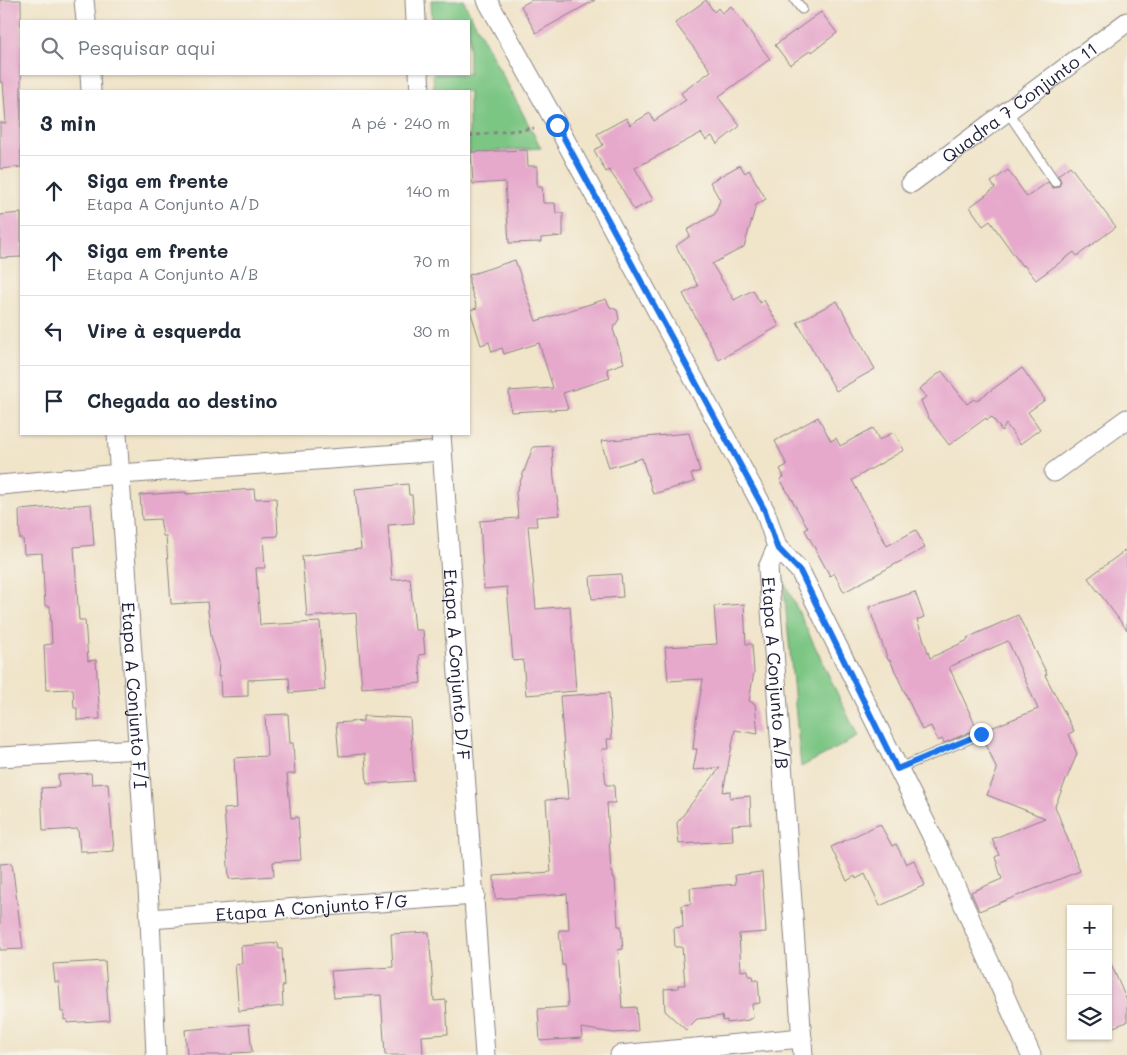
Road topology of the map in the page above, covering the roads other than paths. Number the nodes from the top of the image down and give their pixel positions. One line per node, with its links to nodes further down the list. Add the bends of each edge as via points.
1 (84, 0): 6 (street)
2 (415, 0): 7 (street)
3 (487, 0): 22 (street, via 765,511)
4 (795, 0): 5 (lane)
5 (802, 9)
6 (86, 20)
7 (416, 20)
8 (1127, 22): 13 (street, Quadra 7 Conjunto 11)
9 (90, 75): 11 (street)
10 (419, 75): 12 (street)
11 (91, 90)
12 (420, 90)
13 (1008, 112): 14 (lane); 15 (street, Quadra 7 Conjunto 11)
14 (1055, 182)
15 (911, 183)
16 (1127, 419): 19 (street)
17 (117, 435): 20 (street, Etapa A Conjunto F/I)
18 (442, 442): 20 (street); 27 (street, Etapa A Conjunto D/F)
19 (1054, 472)
20 (120, 474): 21 (street); 24 (street, Etapa A Conjunto F/I)
21 (0, 485)
22 (777, 547): 26 (street, Etapa A Conjunto A/B, via 800,571); 29 (street, Etapa A Conjunto A/B, via 768,568)
23 (981, 734): 26 (lane)
24 (139, 749): 25 (street); 28 (street, Etapa A Conjunto F/I)
25 (0, 757)
26 (897, 769): 33 (street, Etapa A Conjunto A/B, via 941,854)
27 (475, 895): 28 (street, Etapa A Conjunto F/G); 31 (street, Etapa A Conjunto D/F)
28 (150, 919): 30 (street, Etapa A Conjunto F/I)
29 (802, 1047): 32 (street)
30 (156, 1055)
31 (485, 1055)
32 (620, 1055)
33 (1031, 1055)

